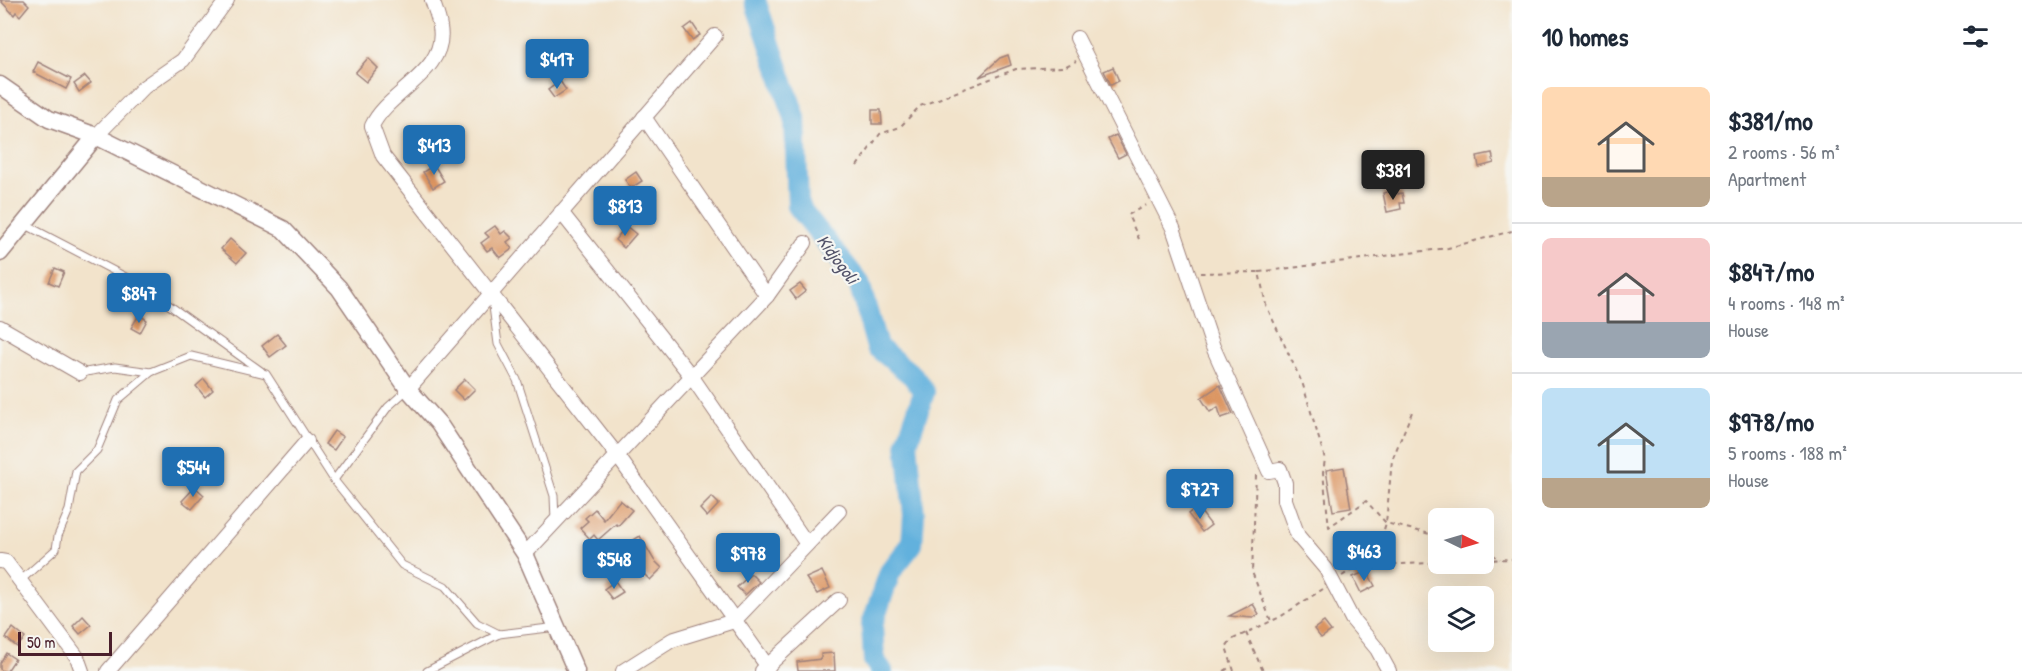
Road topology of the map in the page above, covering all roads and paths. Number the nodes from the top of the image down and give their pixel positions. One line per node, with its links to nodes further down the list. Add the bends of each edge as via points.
1 (227, 0): 8 (street, via 183,60 144,87)
2 (432, 0): 19 (street, via 441,28 432,63 378,112 372,126 383,156)
3 (715, 36): 7 (street)
4 (1077, 38): 5 (street)
5 (1087, 56): 9 (path, via 1064,67 1016,69 920,106 900,127 880,135); 10 (street)
6 (0, 86): 8 (street, via 50,119)
7 (644, 117): 11 (street); 20 (street)
8 (96, 136): 12 (street); 26 (street, via 283,229 339,288)
9 (857, 166)
10 (1160, 199): 14 (path, via 1128,215); 18 (street)
11 (561, 212): 19 (street); 25 (street)
12 (24, 224): 16 (street); 24 (lane, via 141,285)
13 (1512, 231): 17 (path, via 1448,248)
14 (1139, 239)
15 (805, 243): 20 (street)
16 (0, 254)
17 (1259, 272): 18 (path); 34 (path, via 1266,306 1303,385 1325,459 1329,527 1366,501)
18 (1190, 273): 30 (street, via 1213,347)
19 (490, 293): 26 (street); 29 (street); 33 (lane, via 498,344 517,380 554,496)
20 (767, 296): 25 (street)
21 (0, 327): 23 (street)
22 (151, 372): 23 (lane, via 115,367); 24 (lane, via 191,356); 45 (lane, via 118,400 98,450 76,471 56,549)
23 (80, 373)
24 (266, 374): 28 (lane)
25 (692, 376): 29 (street); 36 (street)
26 (408, 389): 31 (lane, via 387,407); 37 (street, via 439,424)
27 (1412, 412): 34 (path, via 1392,460)
28 (307, 441): 31 (lane); 56 (street)
29 (616, 455): 33 (street); 48 (street)
30 (1269, 471): 44 (street, via 1280,470 1295,529); 49 (path, via 1256,474 1252,572)
31 (334, 480): 52 (lane, via 402,565 445,586 477,623)
32 (839, 511): 36 (street)
33 (555, 520): 37 (street)
34 (1386, 524): 35 (path); 44 (path, via 1380,542)
35 (1428, 534)
36 (807, 544): 48 (street)
37 (525, 554): 50 (street)
38 (1494, 556): 40 (path)
39 (1494, 559): 40 (path)
40 (1500, 559): 41 (path)
41 (1512, 559)
42 (0, 561): 45 (street, via 6,562)
43 (1428, 563): 46 (path, via 1360,565)
44 (1326, 568): 46 (street)
45 (20, 581): 55 (street, via 78,657)
46 (1333, 582): 49 (path); 63 (street, via 1352,619)
47 (839, 600): 54 (street)
48 (734, 621): 54 (street); 59 (street, via 672,640)
49 (1271, 621): 51 (path)
50 (557, 627): 52 (lane); 58 (street)
51 (1246, 633): 53 (path, via 1226,647); 62 (path)
52 (499, 634): 57 (lane)
53 (1232, 666): 60 (path); 61 (path)
54 (765, 669)
55 (82, 671)
56 (108, 671)
57 (427, 671)
58 (576, 671)
59 (623, 671)
60 (1224, 671)
61 (1234, 671)
62 (1263, 671)
63 (1389, 671)

